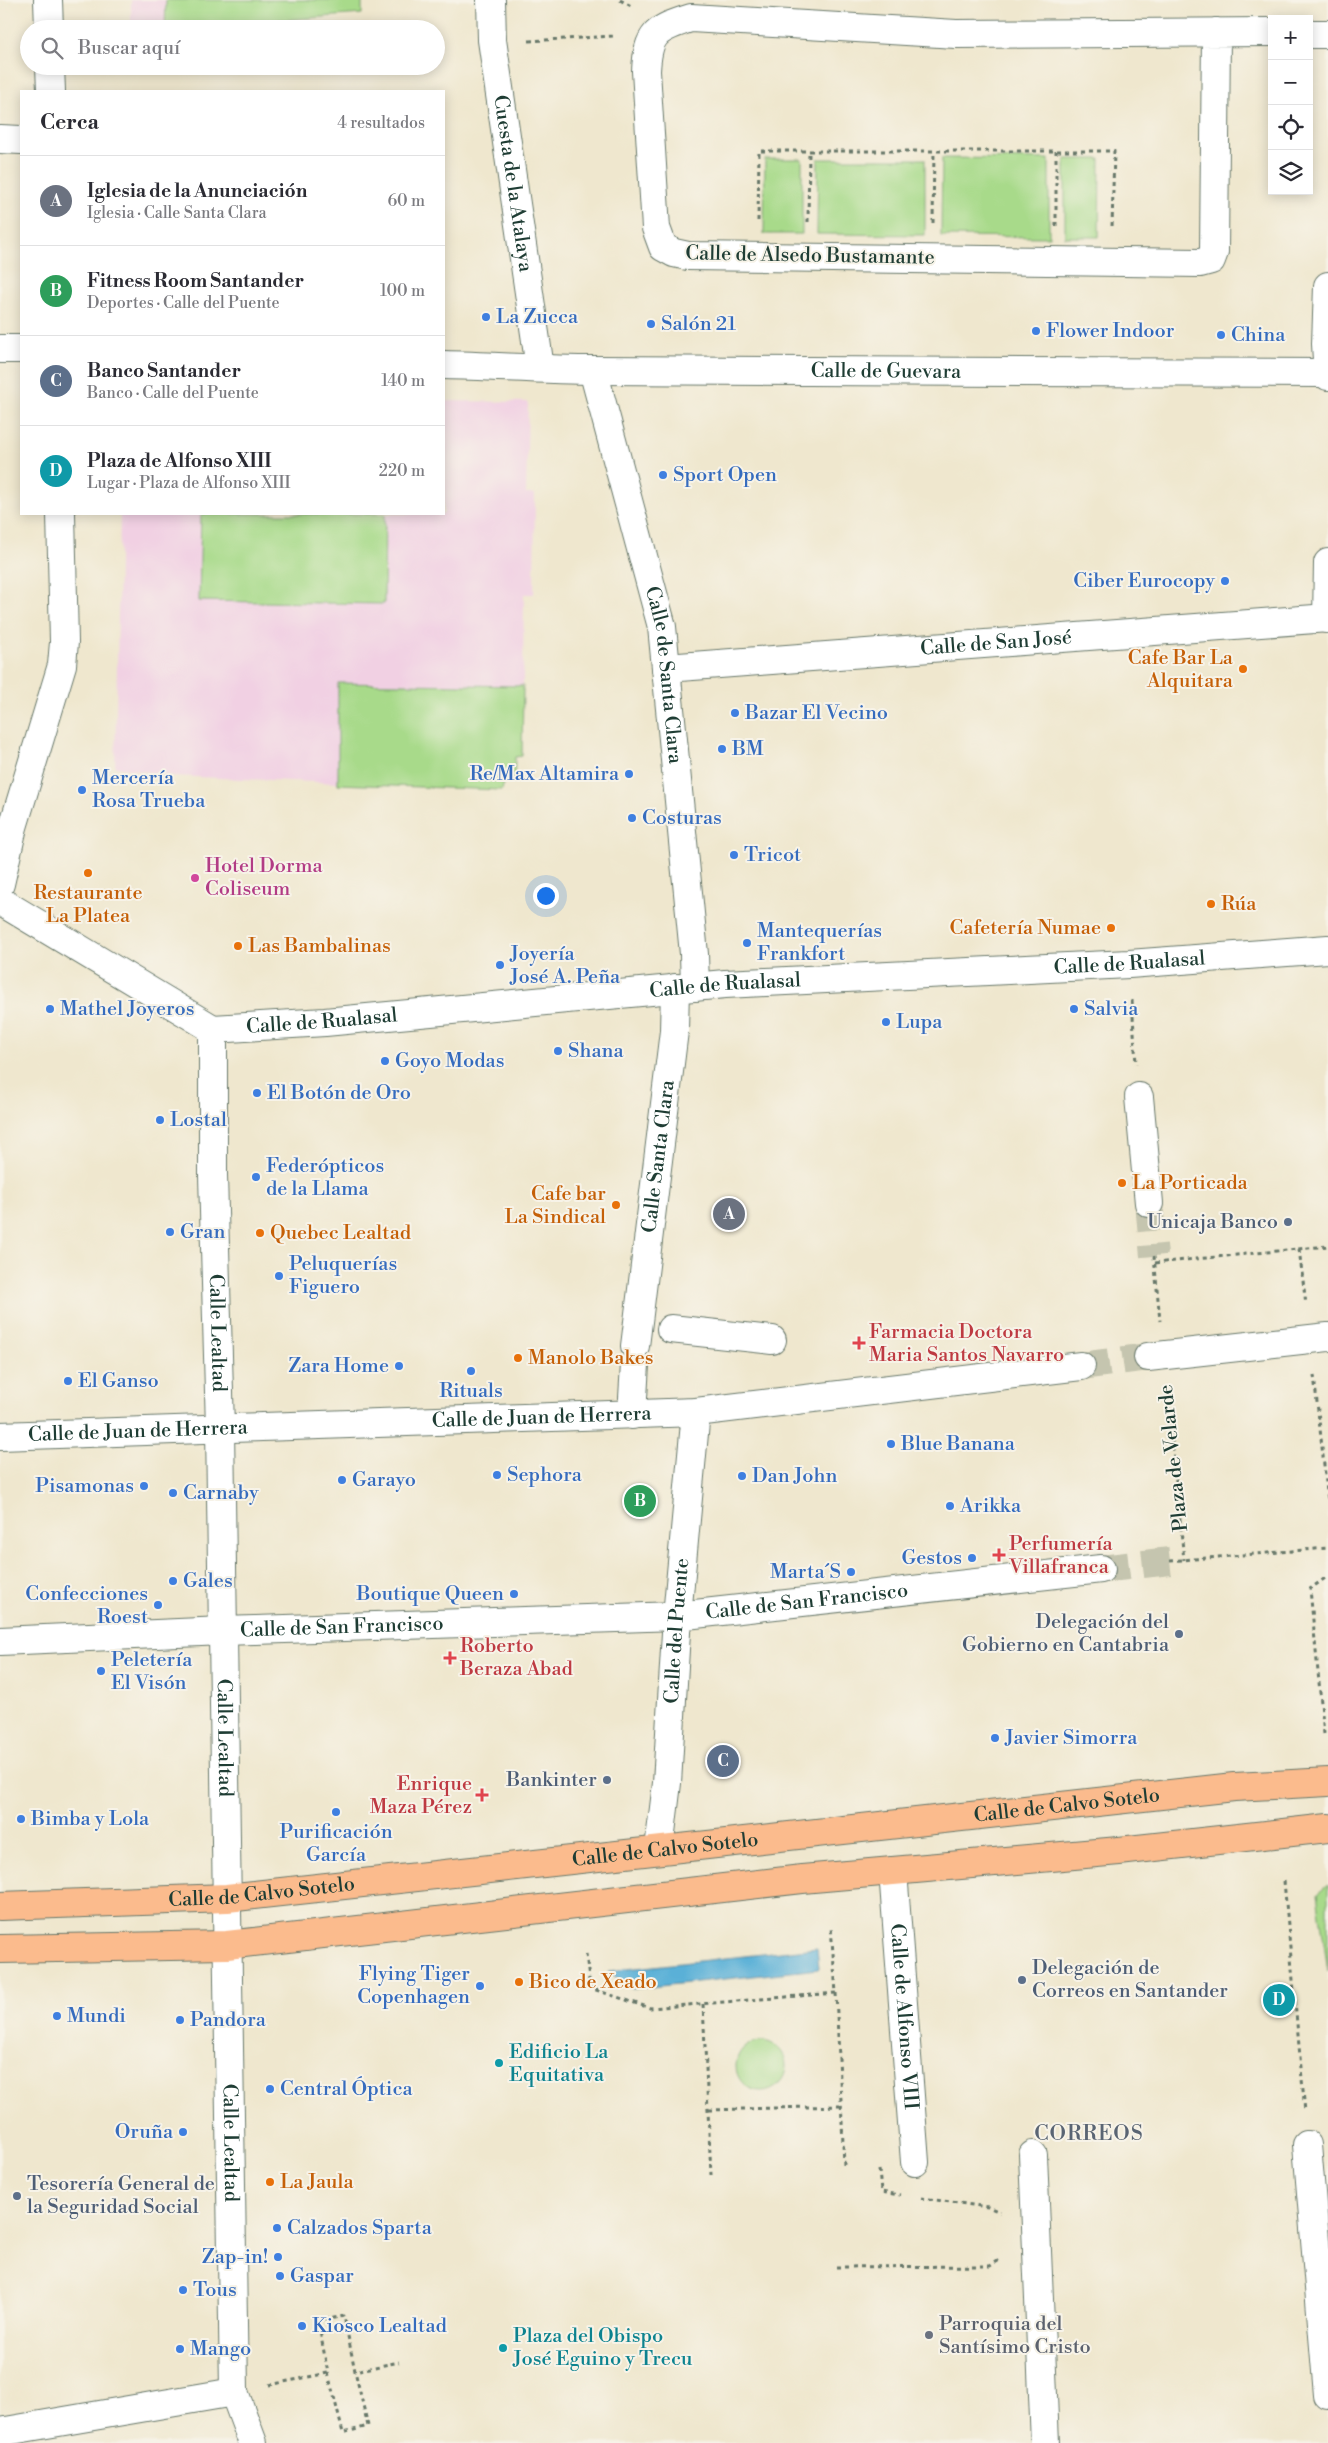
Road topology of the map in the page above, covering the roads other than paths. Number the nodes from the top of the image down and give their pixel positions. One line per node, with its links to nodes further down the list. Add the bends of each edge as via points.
1 (48, 0): 3 (street)
2 (491, 0): 16 (street, Cuesta de la Atalaya, via 492,40)
3 (49, 20)
4 (1216, 32): 4 (street, Calle de Alsedo Bustamante, via 956,34 691,18 669,25 655,33 647,50 646,71 656,228 663,247 688,256 1200,263 1211,260 1214,252); 5 (street)
5 (1268, 32)
6 (1313, 34): 7 (street)
7 (1328, 34)
8 (50, 75): 9 (street)
9 (51, 90)
10 (0, 139): 11 (street)
11 (20, 140)
12 (1328, 286): 18 (street)
13 (0, 349): 14 (street)
14 (20, 349)
15 (445, 365): 16 (street, Calle de Guevara)
16 (540, 368): 17 (street, Calle de Guevara)
17 (593, 370): 18 (street, Calle de Guevara); 22 (street, Calle de Santa Clara, via 662,627)
18 (1328, 374)
19 (60, 515): 23 (street, via 62,665 13,827)
20 (1328, 563): 21 (street)
21 (1328, 619): 22 (street, Calle de San José)
22 (666, 668): 26 (street, Calle de Santa Clara, via 694,954)
23 (0, 884)
24 (0, 901): 27 (street)
25 (1328, 949): 26 (street, Calle de Rualasal, via 1129,964)
26 (685, 988): 27 (street, Calle de Rualasal, via 325,1022); 31 (street, Calle Santa Clara, via 674,1031)
27 (213, 1029): 37 (street, Calle Lealtad, via 213,1175)
28 (1139, 1097): 29 (street)
29 (1149, 1202)
30 (1328, 1337): 33 (street, Plaza de Velarde)
31 (647, 1338): 32 (street); 36 (street, Calle Santa Clara)
32 (772, 1340)
33 (1156, 1357)
34 (1081, 1366): 35 (street, Calle de Juan de Herrera)
35 (696, 1412): 36 (street, Calle de Juan de Herrera); 40 (street, Calle del Puente)
36 (632, 1415): 37 (street, Calle de Juan de Herrera)
37 (220, 1428): 38 (street, Calle de Juan de Herrera); 41 (street, Calle Lealtad)
38 (0, 1436)
39 (1101, 1569): 40 (street, Calle de San Francisco)
40 (677, 1616): 41 (street, Calle de San Francisco); 45 (street, Calle del Puente, via 667,1783)
41 (222, 1631): 42 (street, Calle de San Francisco); 47 (street, Calle Lealtad)
42 (0, 1641)
43 (1328, 1782): 45 (main road, Calle de Calvo Sotelo, via 1234,1786)
44 (1328, 1828): 46 (main road)
45 (659, 1849): 47 (main road, Calle de Calvo Sotelo)
46 (893, 1871): 49 (main road); 53 (street, Calle de Alfonso VIII)
47 (227, 1898): 48 (main road, Calle de Calvo Sotelo); 49 (street, Calle Lealtad)
48 (0, 1906)
49 (228, 1946): 50 (main road); 54 (street, Calle Lealtad)
50 (0, 1949)
51 (1307, 2145): 55 (street)
52 (1032, 2155): 58 (street)
53 (915, 2162)
54 (234, 2392): 56 (street); 57 (street, Calle Lealtad)
55 (1328, 2394)
56 (0, 2432)
57 (253, 2443)
58 (1045, 2443)

